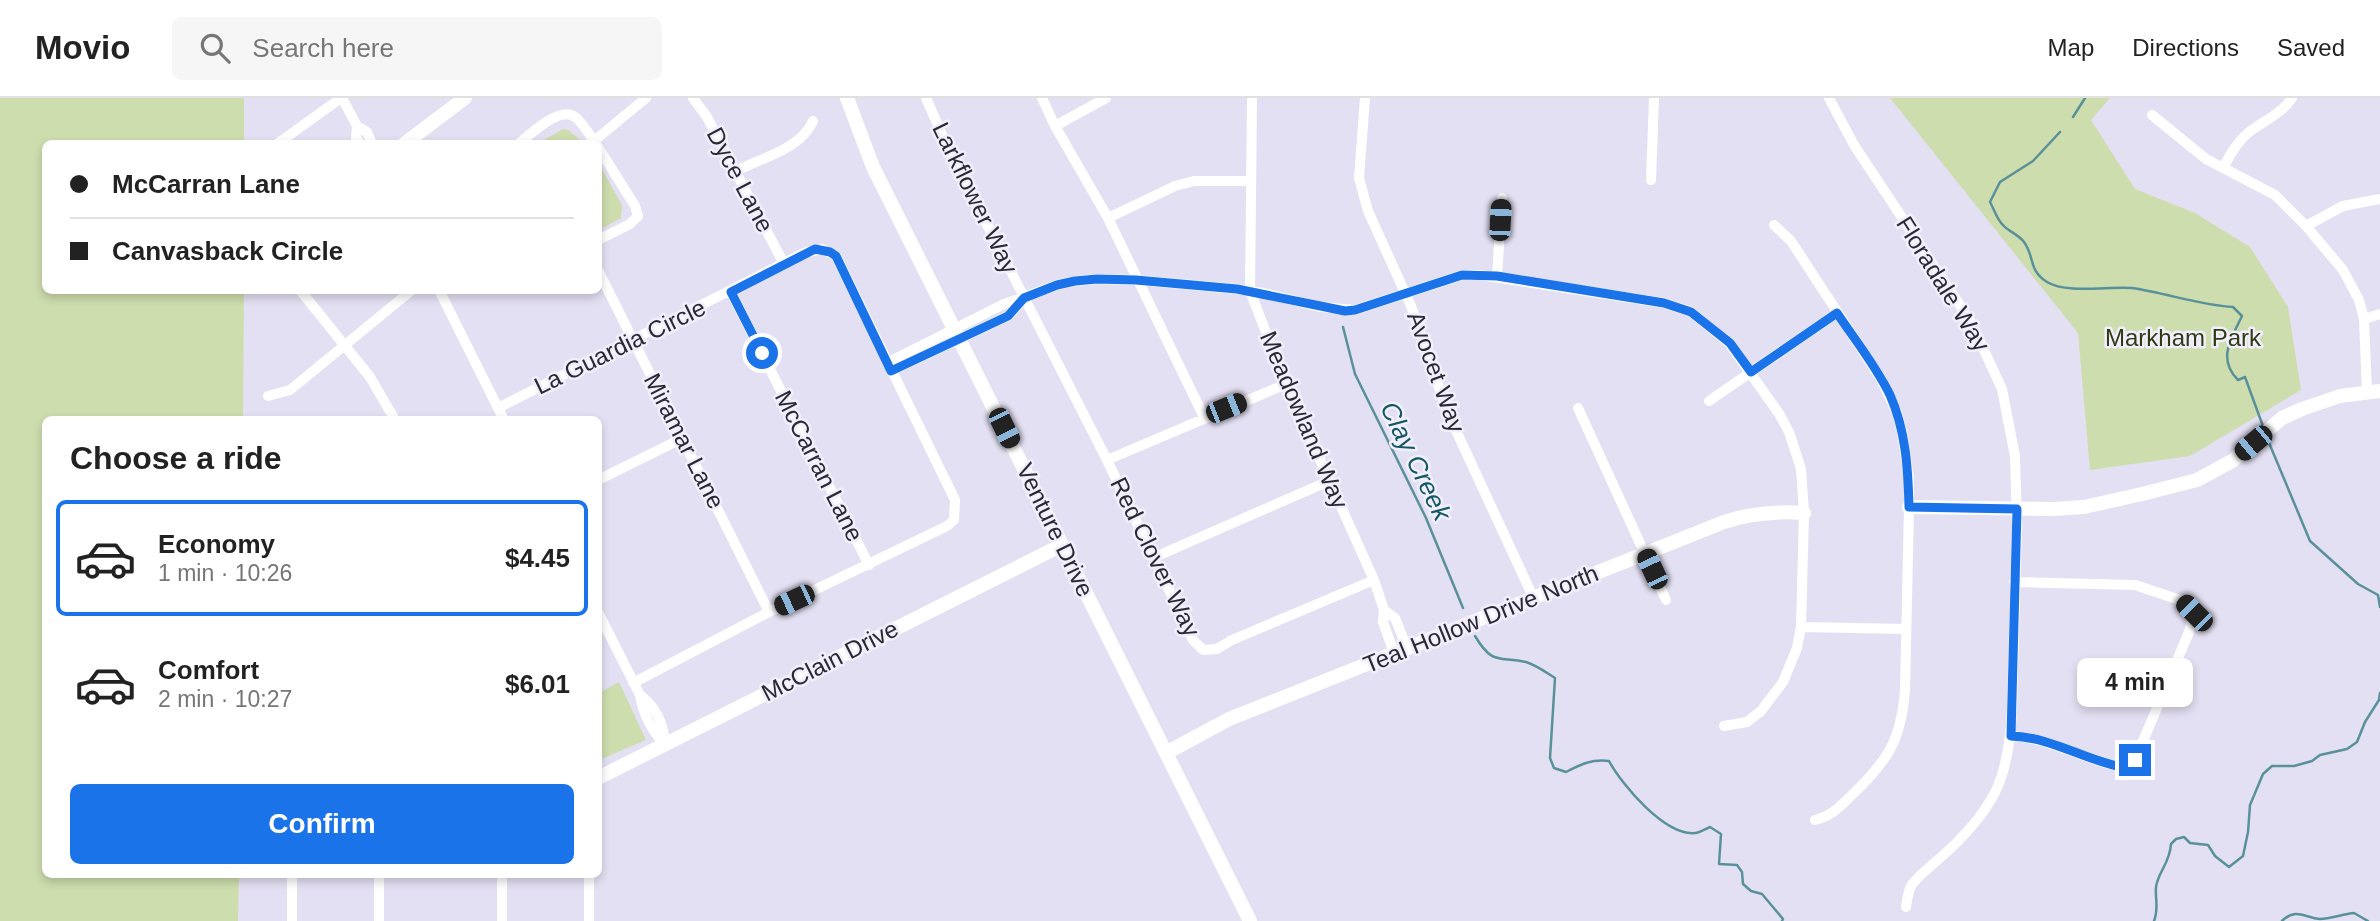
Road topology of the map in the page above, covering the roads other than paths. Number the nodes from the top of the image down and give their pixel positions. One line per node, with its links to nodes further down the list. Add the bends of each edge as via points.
1 (342, 98): 16 (street); 18 (street)
2 (465, 98): 21 (street)
3 (646, 98): 24 (street)
4 (693, 98): 27 (street, Dyce Lane)
5 (847, 98): 50 (street, Venture Drive, via 873,167)
6 (926, 98): 46 (street, Larkflower Way)
7 (1042, 98): 17 (street)
8 (1106, 98): 17 (street)
9 (1252, 98): 29 (street, Meadowland Way)
10 (1365, 98): 45 (street, Avocet Way, via 1359,160 1362,194)
11 (1654, 98): 28 (street)
12 (1829, 98): 69 (street, Floradale Way, via 1848,136 1971,322 1994,368 2012,434)
13 (2292, 98): 26 (street, via 2276,116 2247,134)
14 (2151, 115): 26 (street)
15 (813, 121): 27 (street, via 796,142)
16 (357, 126): 19 (street); 20 (street)
17 (1055, 126): 32 (street)
18 (282, 140)
19 (357, 140)
20 (370, 140)
21 (409, 140)
22 (522, 140): 23 (street, via 565,112 576,117)
23 (593, 140)
24 (600, 140)
25 (602, 154): 35 (street, via 638,216)
26 (2223, 168): 34 (street, via 2275,195)
27 (736, 171): 36 (street, Dyce Lane)
28 (1651, 180)
29 (1250, 181): 32 (street, via 1194,181); 40 (street, Meadowland Way)
30 (1502, 198): 37 (street)
31 (2380, 199): 34 (street, via 2343,206)
32 (1108, 218): 39 (street)
33 (1774, 225): 47 (street, via 1791,241)
34 (2306, 226): 49 (street, via 2343,270)
35 (602, 238)
36 (783, 264): 41 (street, La Guardia Circle); 53 (street, La Guardia Circle, via 815,249 836,256)
37 (1497, 276): 45 (street, via 1462,275); 54 (street, via 1664,303 1691,312 1730,343)
38 (602, 278): 51 (street, Miramar Lane)
39 (1136, 280): 40 (street); 46 (street, via 1075,281); 63 (street)
40 (1250, 291): 45 (street, via 1345,311); 55 (street, Meadowland Way)
41 (731, 292): 51 (street, La Guardia Circle); 74 (street, McCarran Lane)
42 (303, 294): 52 (street)
43 (407, 294): 52 (street)
44 (441, 294): 59 (street)
45 (1407, 294): 77 (street, Avocet Way, via 1447,411)
46 (1024, 298): 50 (street, via 1008,316); 65 (street, Red Clover Way)
47 (1837, 313): 54 (street); 68 (street, via 1881,379 1897,413 1906,451)
48 (2380, 314): 49 (street)
49 (2364, 319): 56 (street)
50 (957, 334): 53 (street); 71 (street, Venture Drive)
51 (634, 340): 59 (street, La Guardia Circle); 64 (street, Miramar Lane)
52 (344, 345): 57 (street, via 290,390); 61 (street)
53 (889, 367): 74 (street, La Guardia Circle, via 956,510 947,526)
54 (1751, 372): 58 (street); 70 (street, via 1797,450)
55 (1286, 384): 63 (street); 67 (street, Meadowland Way)
56 (2373, 392): 69 (street, via 2340,396 2283,418 2232,461 2197,480 2084,507)
57 (268, 396)
58 (1709, 401)
59 (498, 408): 62 (street)
60 (1578, 408): 72 (street)
61 (393, 416)
62 (502, 416)
63 (1204, 417): 65 (street)
64 (683, 438): 66 (street); 79 (street, Miramar Lane)
65 (1107, 460): 73 (street, Red Clover Way)
66 (602, 478)
67 (1329, 481): 73 (street); 75 (street, Meadowland Way)
68 (1909, 507): 69 (street); 82 (street)
69 (2017, 509): 76 (street, Floradale Way)
70 (1804, 513): 72 (street, Teal Hollow Drive North, via 1749,514); 81 (street)
71 (1062, 545): 87 (street, McClain Drive); 88 (street, Venture Drive)
72 (1645, 554): 77 (street, Teal Hollow Drive North); 78 (street)
73 (1155, 557): 75 (street, Red Clover Way, via 1193,640 1203,650 1217,649)
74 (869, 565): 79 (street, La Guardia Circle)
75 (1374, 580): 83 (street, Meadowland Way, via 1383,622)
76 (2014, 582): 86 (street, Floradale Way); 86 (street, via 2135,585 2183,601 2194,613 2135,760 2126,768 2048,742)
77 (1534, 599): 83 (street, Teal Hollow Drive North)
78 (1666, 600)
79 (769, 612): 84 (street, La Guardia Circle)
80 (602, 620): 84 (street)
81 (1801, 627): 82 (street); 85 (street, via 1791,665 1774,696 1747,722)
82 (1906, 629): 90 (street, via 1898,734 1880,768 1830,816)
83 (1401, 650): 88 (street, Teal Hollow Drive North, via 1229,719)
84 (634, 682): 87 (street, via 642,708)
85 (1724, 726)
86 (2011, 736): 95 (street, Floradale Way, via 2005,769 1991,803 1911,886)
87 (664, 745): 89 (street, McClain Drive)
88 (1166, 753): 100 (street, Venture Drive)
89 (602, 776)
90 (1815, 820)
91 (292, 878): 96 (street)
92 (379, 878): 97 (street)
93 (502, 878): 98 (street)
94 (589, 878): 99 (street)
95 (1906, 907)
96 (292, 921)
97 (379, 921)
98 (502, 921)
99 (589, 921)
100 (1250, 921)

